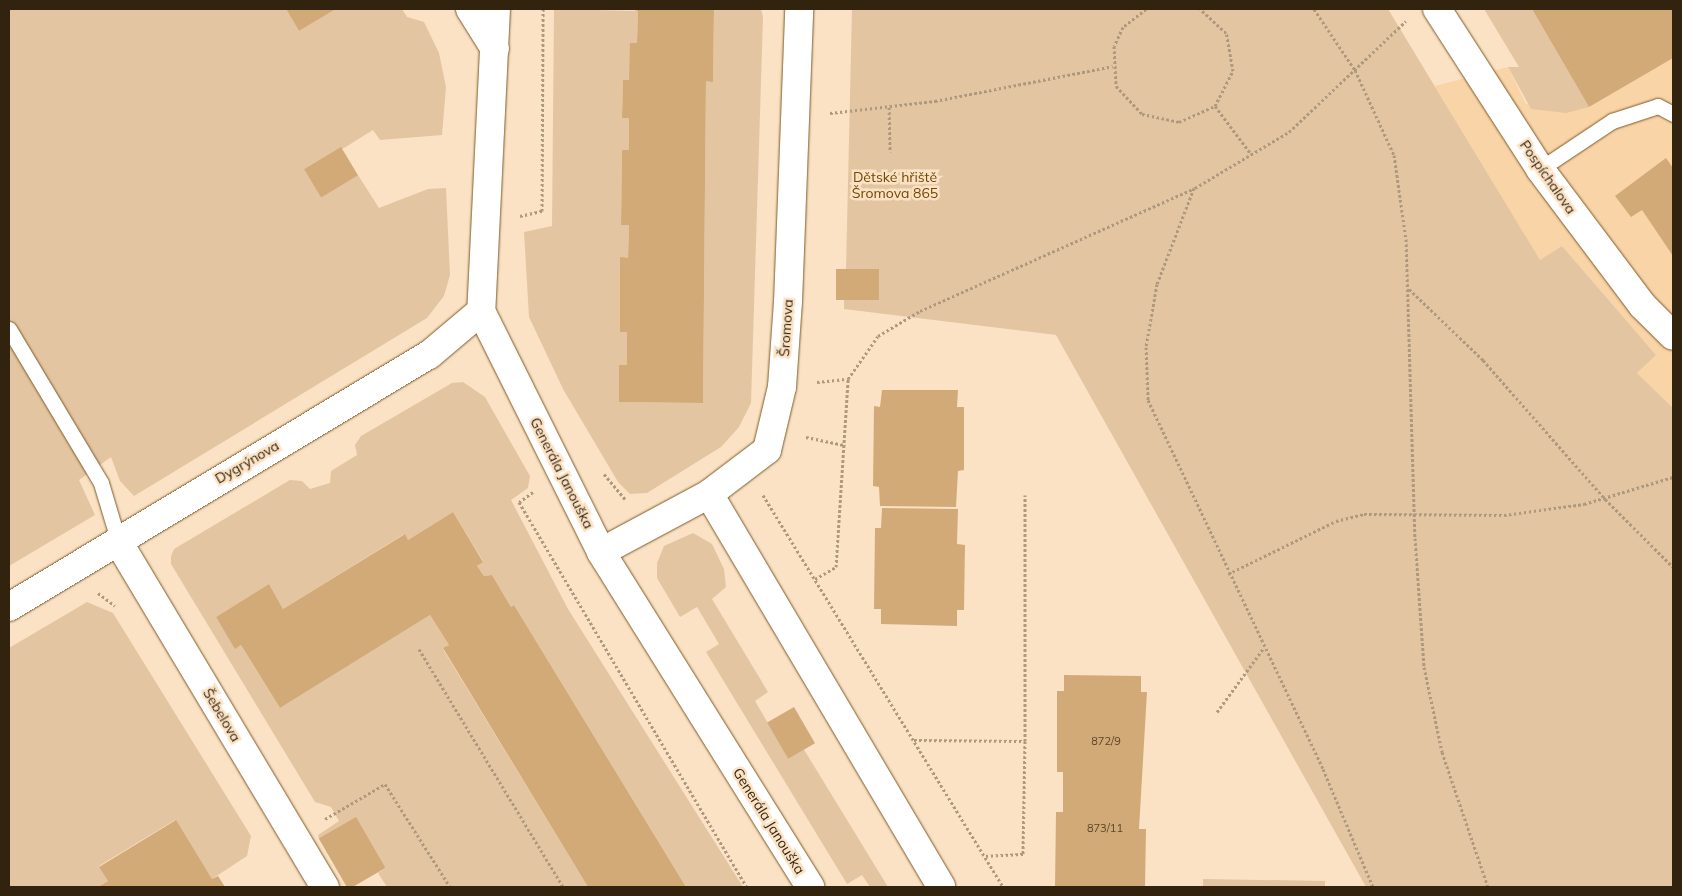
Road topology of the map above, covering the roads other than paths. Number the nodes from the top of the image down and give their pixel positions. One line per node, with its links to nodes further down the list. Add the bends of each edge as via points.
1 (470, 9): 5 (street)
2 (496, 9): 5 (street, Generála Janouška)
3 (799, 9): 11 (street, Šromova, via 797,113 782,387 768,450)
4 (1425, 12): 7 (street, Pospíchalova)
5 (495, 49): 8 (street, Generála Janouška)
6 (1673, 114): 7 (lane, via 1658,106 1612,121)
7 (1540, 169): 10 (street, Pospíchalova, via 1643,306)
8 (480, 311): 12 (street, Dygrýnova, via 429,355 167,509); 13 (street, Generála Janouška)
9 (9, 329): 12 (lane, via 101,483)
10 (1673, 336)
11 (709, 494): 13 (street, Šromova); 17 (street)
12 (119, 543): 14 (street, Dygrýnova); 15 (street, Šebelova)
13 (601, 552): 16 (street, Generála Janouška)
14 (9, 606)
15 (325, 887)
16 (810, 887)
17 (941, 887)

